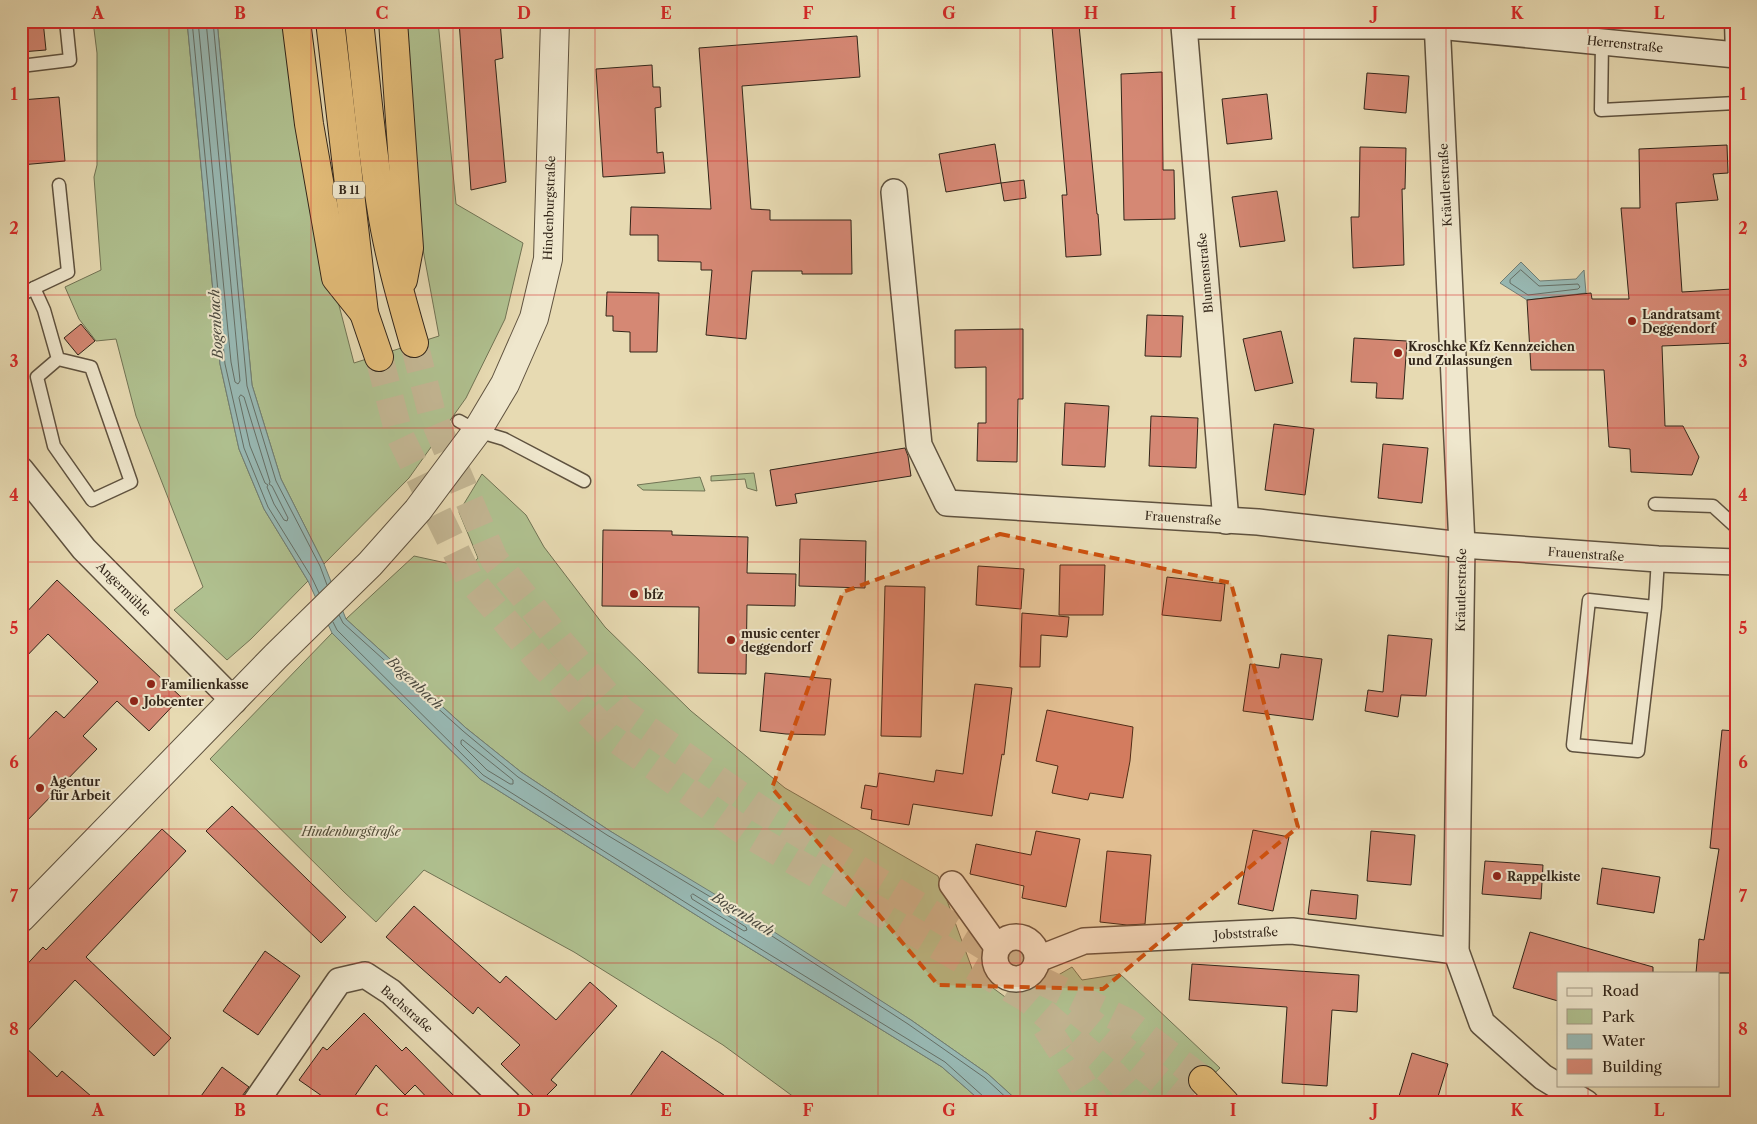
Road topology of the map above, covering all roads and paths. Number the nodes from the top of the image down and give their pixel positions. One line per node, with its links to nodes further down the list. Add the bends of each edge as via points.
1 (66, 21): 12 (lane, via 70,60)
2 (296, 21): 19 (highway, B 11, via 309,124 336,278)
3 (330, 21): 19 (highway, B 11)
4 (359, 21): 18 (highway, B 11, via 381,208)
5 (393, 21): 18 (highway, B 11, via 409,248)
6 (554, 21): 23 (street, Hindenburgstraße, via 548,259 534,318 505,384)
7 (1731, 21): 11 (lane)
8 (1438, 24): 9 (street, Herrenstraße); 10 (street, Herrenstraße); 29 (street, Kräutlerstraße)
9 (1184, 26): 27 (street, Blumenstraße)
10 (1591, 35): 11 (street, Herrenstraße); 13 (lane, via 1602,110)
11 (1734, 55)
12 (21, 66)
13 (1736, 103)
14 (60, 185): 16 (lane, via 68,272)
15 (894, 192): 27 (street, Frauenstraße, via 919,445 947,503)
16 (34, 288): 17 (lane); 22 (lane)
17 (21, 295)
18 (400, 296): 20 (highway, B 11)
19 (364, 313): 21 (highway, B 11)
20 (414, 343)
21 (379, 357)
22 (58, 359): 22 (lane, via 37,377 54,446 92,500 131,482 91,367)
23 (468, 426): 25 (lane, via 504,439); 33 (street, Hindenburgstraße, via 418,510 370,564)
24 (21, 470): 33 (street, Angermühle, via 84,549)
25 (584, 481)
26 (1656, 504): 28 (lane, via 1713,506)
27 (1226, 521): 29 (street, Frauenstraße)
28 (1736, 527)
29 (1462, 544): 30 (street, Frauenstraße); 36 (street, Kräutlerstraße)
30 (1658, 559): 31 (street, Frauenstraße); 32 (lane)
31 (1736, 562)
32 (1655, 607): 32 (lane, via 1638,751 1573,745 1589,600)
33 (234, 701): 35 (street, Hindenburgstraße)
34 (952, 884): 36 (street, Jobststraße, via 997,948 995,962 1002,974 1008,977 1027,976 1038,959 1084,941 1292,931)
35 (21, 918)
36 (1456, 951): 38 (street, Kräutlerstraße, via 1482,1023)
37 (1203, 1080): 42 (highway)
38 (1557, 1085)
39 (1558, 1086): 43 (street, Kräutlerstraße)
40 (255, 1103): 41 (street, Bachstraße, via 339,982 365,975 391,992)
41 (508, 1103)
42 (1224, 1103)
43 (1586, 1103)

